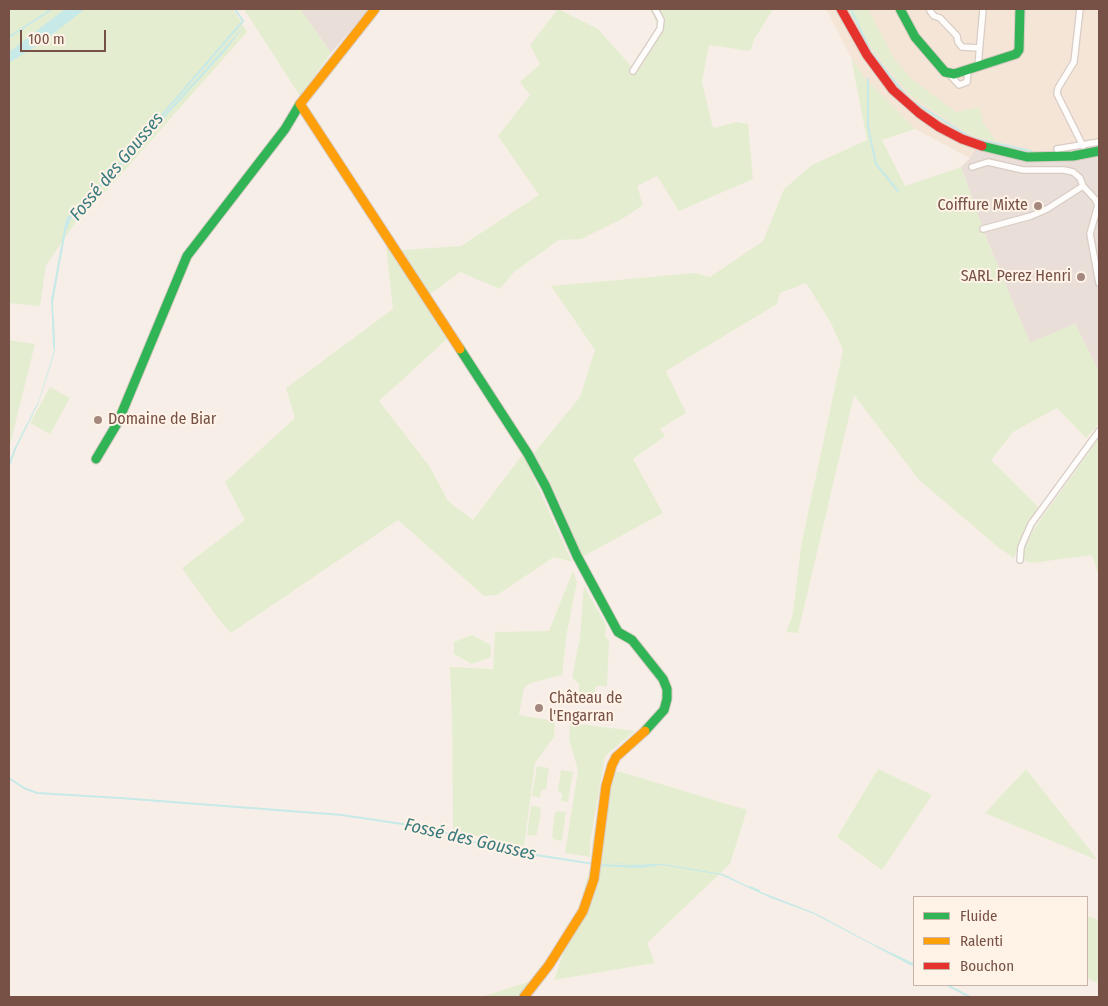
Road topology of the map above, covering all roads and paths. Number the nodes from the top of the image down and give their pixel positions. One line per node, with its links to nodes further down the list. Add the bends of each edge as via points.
1 (375, 9): 12 (street)
2 (655, 9): 11 (street, via 661,20 660,29)
3 (841, 9): 16 (street, via 867,55 893,90 919,113 962,140 1027,157 1073,156)
4 (900, 9): 10 (street, via 915,38 942,69 954,74)
5 (930, 9): 9 (street, via 957,36 962,47)
6 (983, 9): 9 (street)
7 (1020, 9): 10 (street, via 1019,50 1016,54)
8 (1080, 9): 14 (street, via 1074,62 1057,94)
9 (979, 48): 10 (street)
10 (978, 66)
11 (633, 71)
12 (300, 104): 23 (street, via 285,129 187,256 118,422); 25 (street, via 528,454 618,632 632,640 663,679 667,689 664,710 616,757 612,765 606,786 594,879 583,911 549,965)
13 (1099, 142): 14 (street)
14 (1083, 146): 15 (street)
15 (1057, 149)
16 (1099, 151)
17 (972, 167): 18 (street, via 988,162 1023,170 1068,171 1077,174)
18 (1083, 186): 19 (street); 20 (street, via 1036,213)
19 (1099, 205): 21 (street, via 1090,234)
20 (983, 229)
21 (1099, 283)
22 (1099, 431): 24 (street, via 1031,524 1021,547)
23 (96, 459)
24 (1020, 560)
25 (524, 997)

